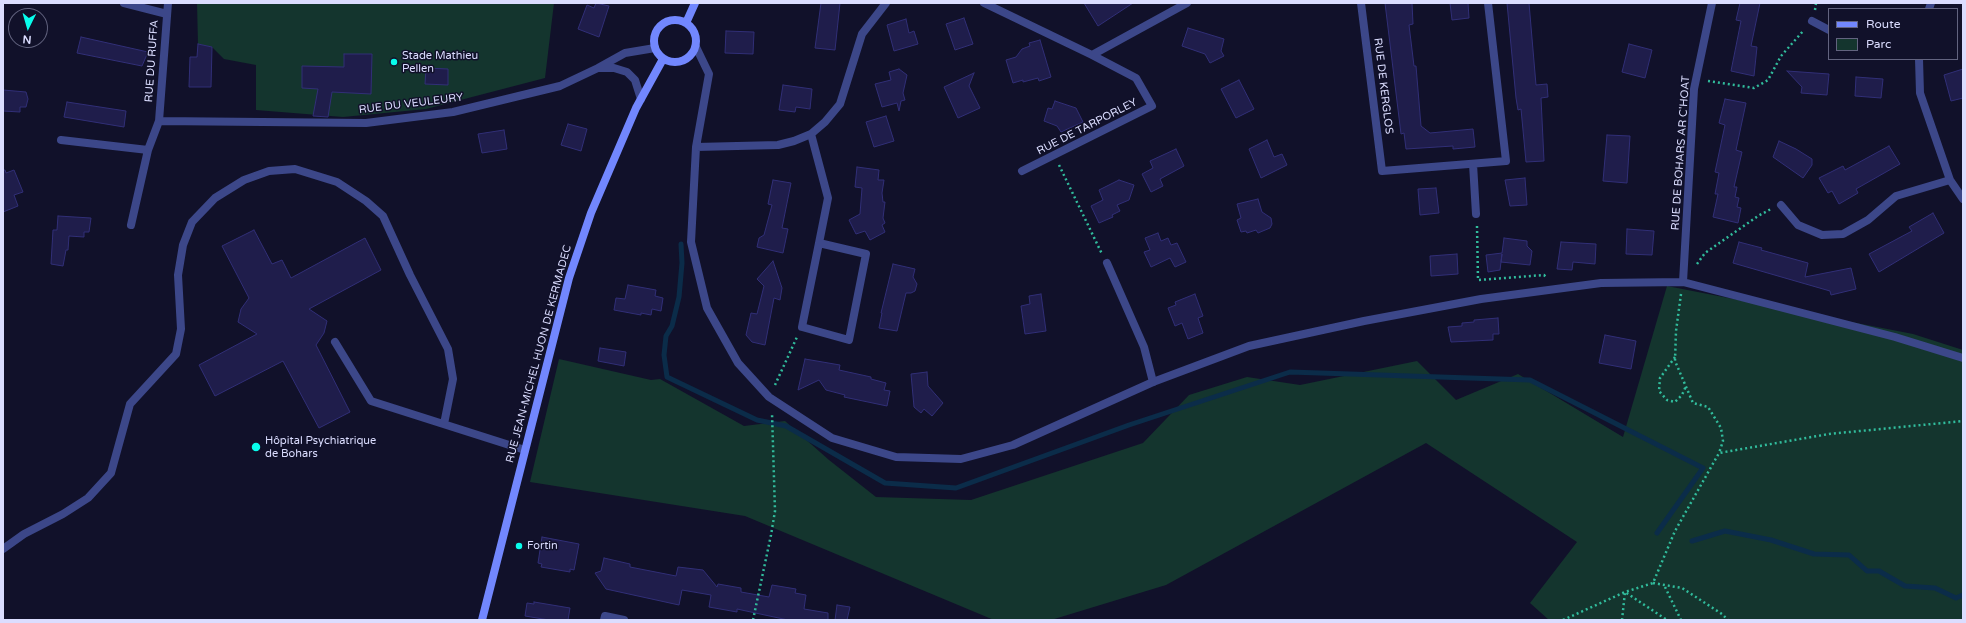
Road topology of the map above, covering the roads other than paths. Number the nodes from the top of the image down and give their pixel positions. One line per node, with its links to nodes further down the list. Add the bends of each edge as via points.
1 (124, 3): 10 (street)
2 (168, 3): 10 (street, RUE DU RUFFA)
3 (695, 3): 12 (street)
4 (886, 3): 22 (street, via 862,34 840,104 826,122)
5 (984, 3): 16 (street, RUE DE TARPORLEY)
6 (1186, 3): 16 (street)
7 (1362, 3): 26 (street, RUE DE KERGLOS, via 1382,171)
8 (1488, 3): 26 (street, via 1506,161)
9 (1712, 3): 35 (street, RUE DE BOHARS AR C'HOAT, via 1696,79)
10 (167, 14): 21 (street, RUE DU RUFFA)
11 (1812, 21): 13 (street)
12 (686, 23): 14 (street, via 695,33); 15 (street, via 669,20 662,24 656,31)
13 (1828, 29)
14 (696, 47): 17 (street, via 688,58 682,61); 24 (street, via 709,74)
15 (654, 48): 17 (street); 19 (street, RUE DU VEULEURY, via 625,53)
16 (1092, 55): 27 (street, RUE DE TARPORLEY, via 1136,78 1152,106)
17 (663, 59): 20 (street, RUE JEAN-MICHEL HUON DE KERMADEC)
18 (1919, 60): 28 (street, via 1920,93)
19 (598, 68): 20 (street, via 614,68 627,72 635,80); 21 (street, RUE DU VEULEURY, via 560,86 453,112 366,123)
20 (641, 99): 40 (street, RUE JEAN-MICHEL HUON DE KERMADEC, via 591,213 569,278)
21 (159, 121): 25 (street, RUE DU RUFFA)
22 (811, 134): 24 (street, via 778,145); 33 (street, via 828,198)
23 (61, 140): 25 (street)
24 (696, 147): 38 (street, via 691,242 707,308 738,363 769,397 832,438 896,457 961,459 1013,445)
25 (148, 150): 32 (street, RUE DU RUFFA)
26 (1473, 164): 31 (street)
27 (1022, 171)
28 (1950, 180): 29 (street); 30 (street, via 1896,196 1868,220 1843,234 1822,235 1798,225)
29 (1963, 199)
30 (1780, 205)
31 (1476, 214)
32 (131, 225)
33 (819, 243): 33 (street, via 802,327 850,340 866,254)
34 (1107, 263): 38 (street, via 1144,347)
35 (1683, 282): 37 (street, via 1895,337); 38 (street, via 1601,283 1481,299 1364,321 1250,346)
36 (335, 342): 39 (street, via 371,401)
37 (1963, 358)
38 (1154, 382)
39 (444, 424): 40 (street); 41 (street, via 454,379 448,349 383,216 337,182 295,169 269,171 244,180 215,198 192,222 183,245 178,275 181,329 176,354 130,404 111,473 88,498 24,534)
40 (524, 450): 42 (street, RUE JEAN-MICHEL HUON DE KERMADEC)
41 (3, 549)
42 (482, 620)
43 (604, 620): 44 (street, via 605,616)
44 (624, 620)

